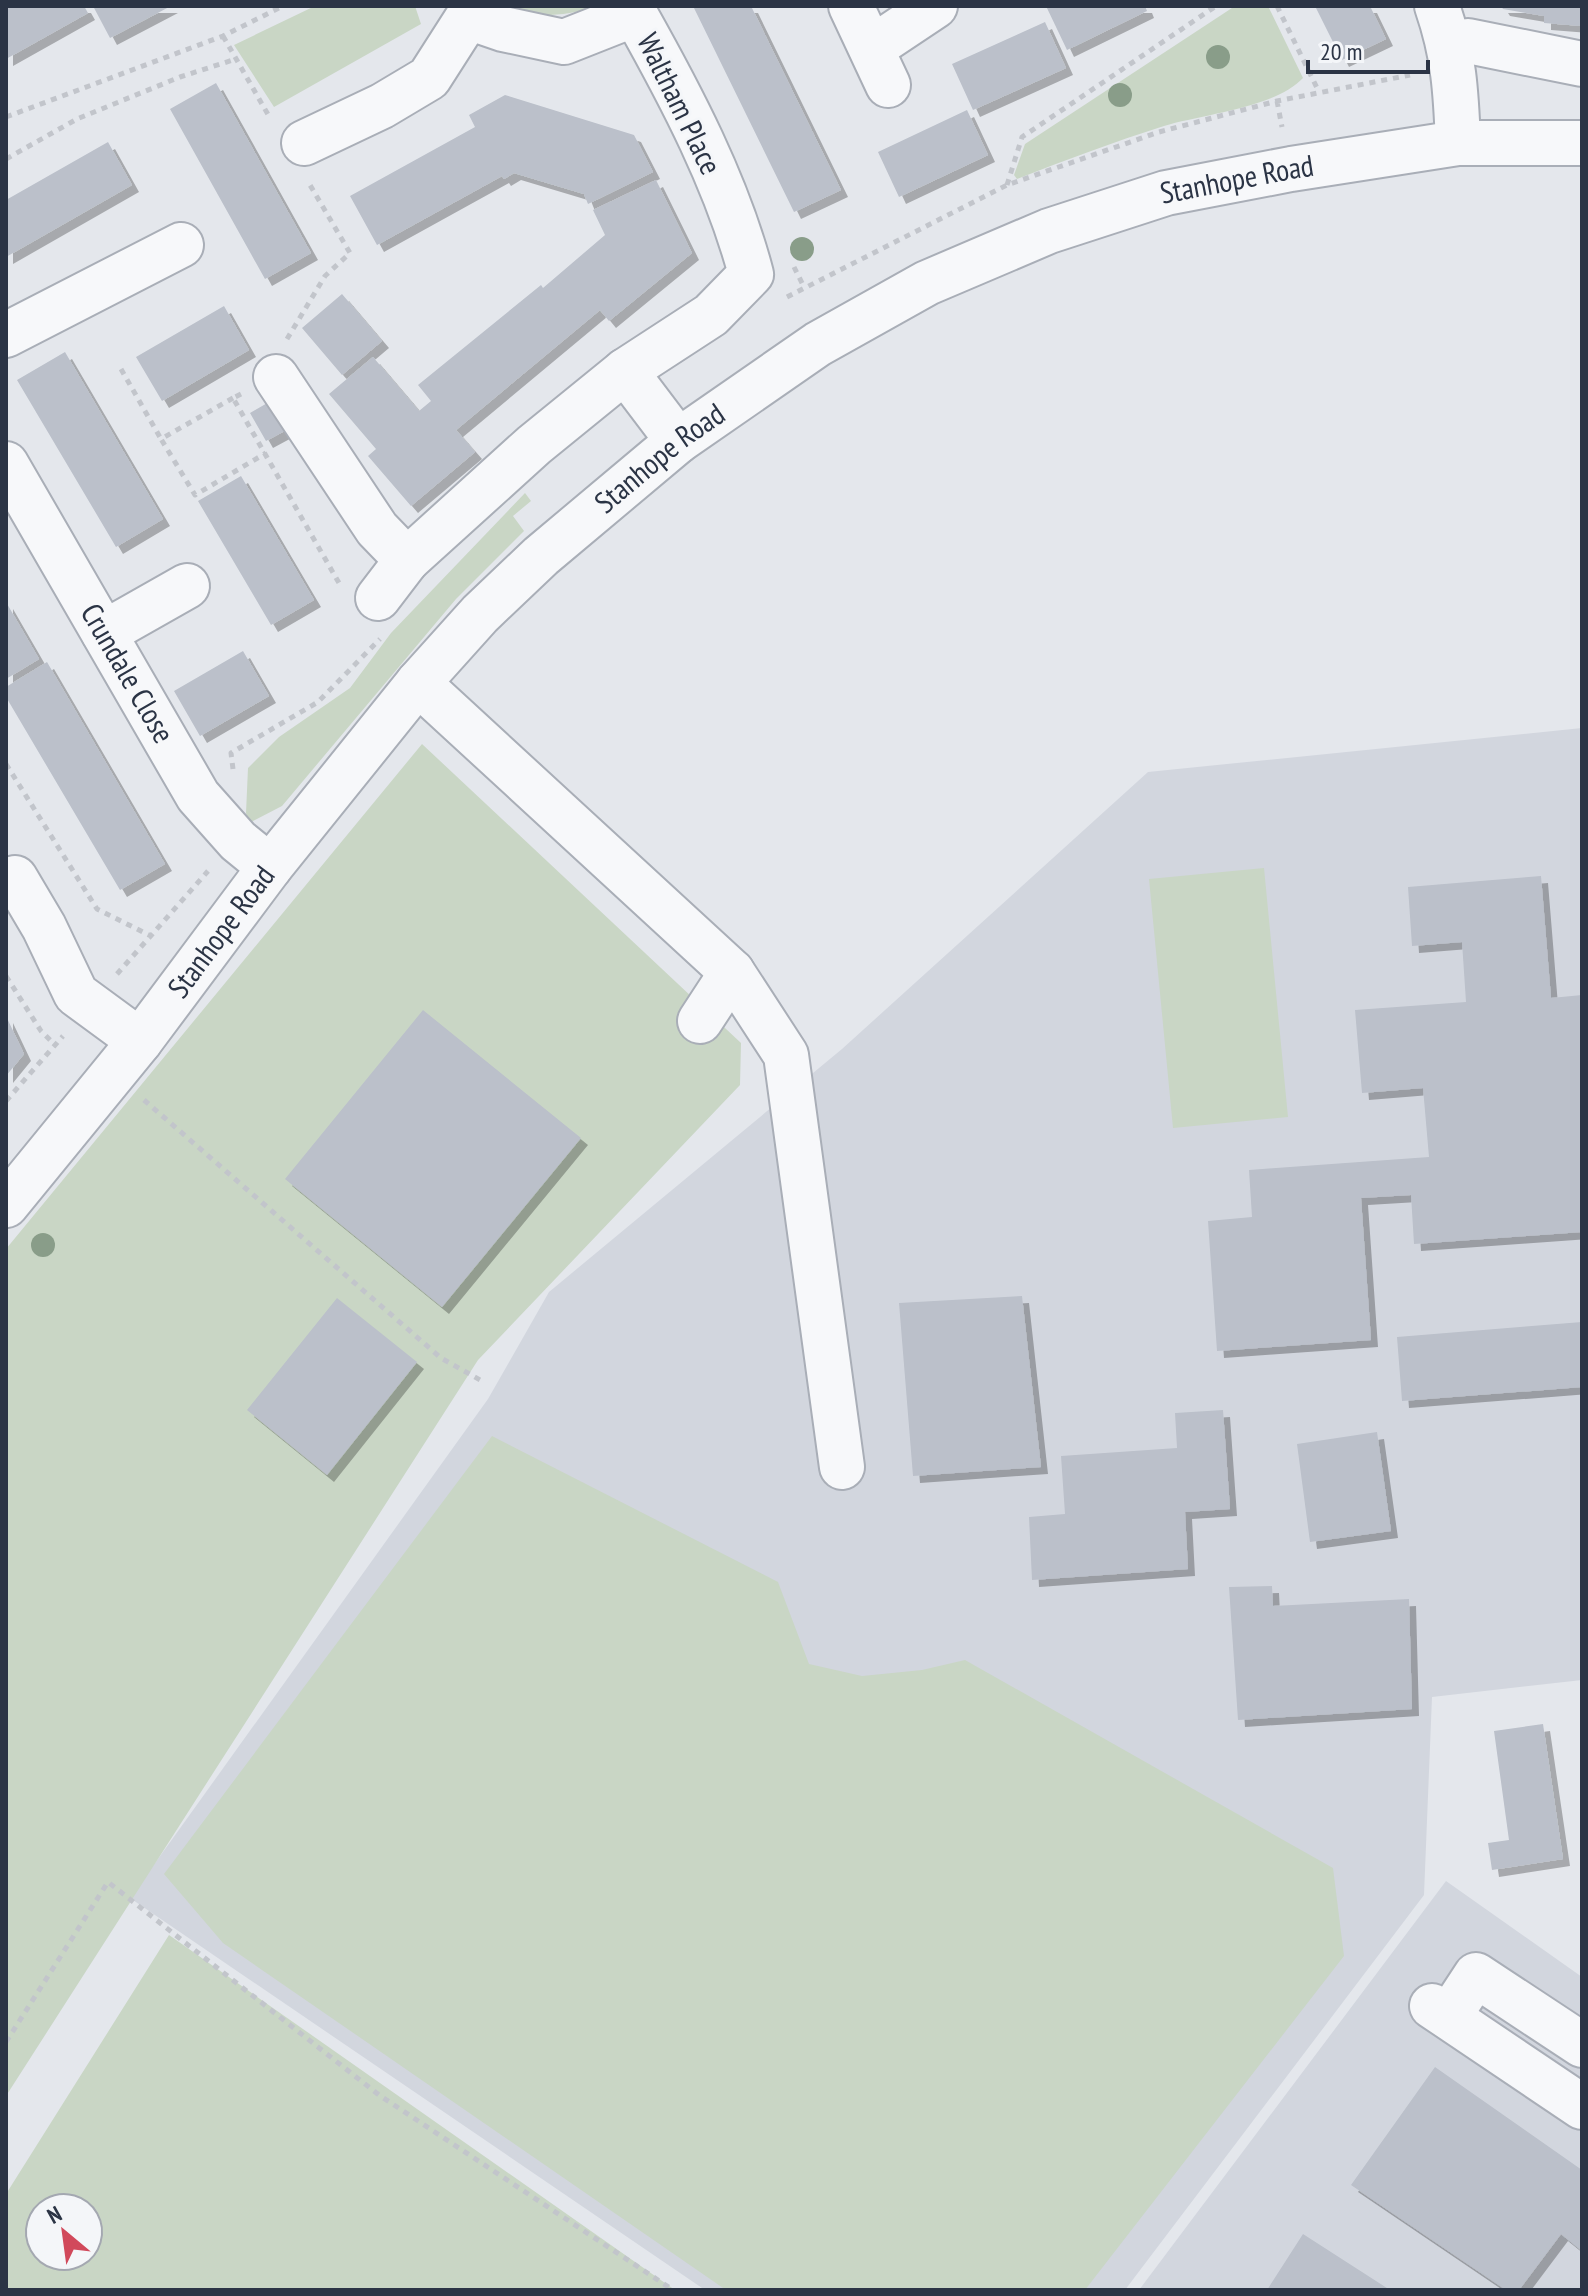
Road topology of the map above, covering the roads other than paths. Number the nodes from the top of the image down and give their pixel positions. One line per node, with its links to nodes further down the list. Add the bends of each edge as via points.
1 (851, 6): 2 (street, via 880,67)
2 (935, 6)
3 (458, 12): 6 (street, Waltham Place, via 429,78); 11 (street, Waltham Place, via 503,29 564,42 635,14 682,99 742,240 751,274 711,315)
4 (1447, 41): 5 (street); 7 (street)
5 (1582, 64)
6 (304, 143)
7 (1458, 143): 8 (street, Stanhope Road); 13 (street, Stanhope Road, via 1166,193 1049,231 927,283 818,344)
8 (1582, 143)
9 (181, 245): 10 (street)
10 (6, 335)
11 (625, 371): 13 (street); 15 (street, Waltham Place)
12 (276, 377): 15 (street, via 377,529)
13 (678, 441): 19 (street, Stanhope Road, via 541,556)
14 (6, 464): 18 (street, Crundale Close)
15 (407, 560): 17 (street)
16 (187, 586): 18 (street)
17 (382, 616)
18 (104, 633): 20 (street, Crundale Close, via 198,796)
19 (418, 683): 20 (street, Stanhope Road); 22 (street)
20 (254, 854): 24 (street, Stanhope Road)
21 (15, 878): 24 (street, via 76,994 90,1004)
22 (732, 972): 23 (street); 26 (street, via 786,1055)
23 (700, 1021)
24 (127, 1056): 25 (street, Stanhope Road)
25 (6, 1205)
26 (842, 1467)
27 (1582, 2045): 28 (street, via 1476,1975 1440,2011)
28 (1582, 2107)

